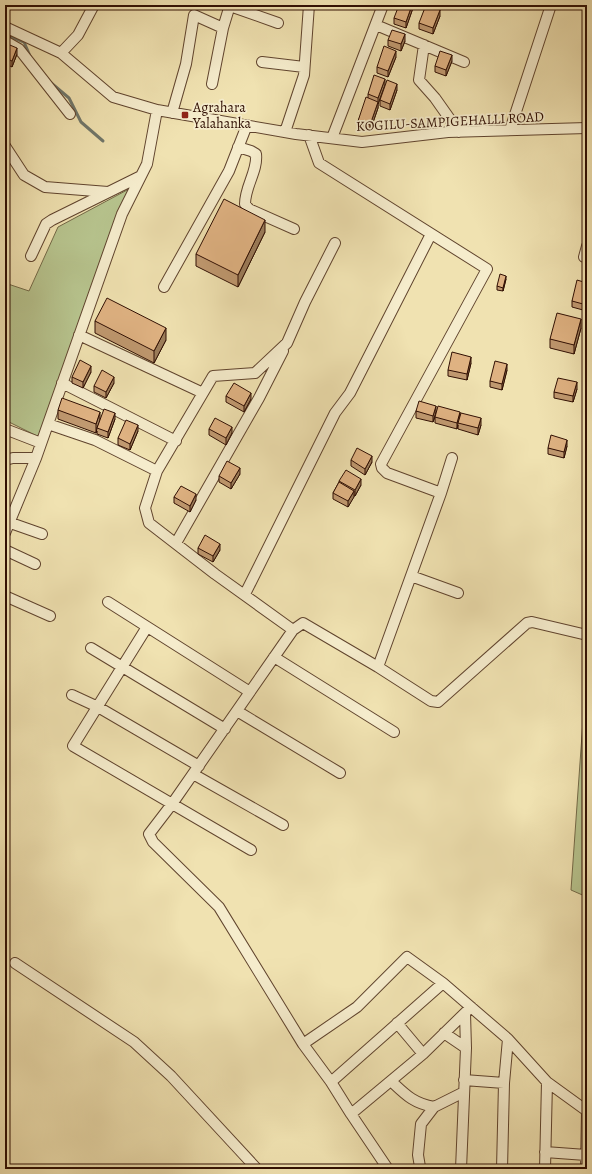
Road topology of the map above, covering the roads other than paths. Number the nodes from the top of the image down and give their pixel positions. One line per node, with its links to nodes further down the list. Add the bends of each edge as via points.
1 (309, 5): 14 (street)
2 (383, 5): 7 (street)
3 (551, 5): 21 (street)
4 (89, 6): 11 (street, via 78,35)
5 (230, 6): 6 (street); 9 (street)
6 (278, 23)
7 (376, 25): 10 (street); 25 (street)
8 (5, 28): 11 (street, KOGILU-SAMPIGEHALLI ROAD); 18 (street, via 6,41 19,49)
9 (223, 28): 15 (street); 17 (street, via 194,15 186,64)
10 (424, 45): 13 (street); 23 (street, via 419,80)
11 (61, 53): 16 (street, KOGILU-SAMPIGEHALLI ROAD, via 113,97)
12 (262, 62): 14 (street)
13 (464, 62)
14 (304, 67): 22 (street, via 304,75)
15 (212, 84)
16 (157, 110): 17 (street, KOGILU-SAMPIGEHALLI ROAD); 28 (street, via 147,164)
17 (172, 113): 19 (street, KOGILU-SAMPIGEHALLI ROAD)
18 (70, 114)
19 (247, 125): 22 (street, KOGILU-SAMPIGEHALLI ROAD); 27 (street)
20 (587, 128): 21 (street, KOGILU-SAMPIGEHALLI ROAD)
21 (510, 130): 23 (street, KOGILU-SAMPIGEHALLI ROAD)
22 (285, 132): 24 (street, KOGILU-SAMPIGEHALLI ROAD)
23 (459, 132): 25 (street, KOGILU-SAMPIGEHALLI ROAD, via 362,142)
24 (309, 135): 25 (street, KOGILU-SAMPIGEHALLI ROAD); 31 (street, via 318,163)
25 (332, 138)
26 (5, 146): 29 (street, via 24,175 45,187)
27 (238, 147): 30 (street, via 256,154 257,163 245,196 245,204 249,209); 36 (street, via 228,171)
28 (141, 176): 29 (street); 37 (street, via 122,214)
29 (109, 192): 34 (street, via 46,224)
30 (294, 229)
31 (431, 234): 49 (street, via 487,270 381,464 387,473); 58 (street, via 350,393 335,413)
32 (334, 243): 38 (street)
33 (587, 246): 35 (street)
34 (31, 256)
35 (584, 257)
36 (164, 287)
37 (80, 334): 39 (street); 40 (street)
38 (287, 343): 40 (street, via 255,373 213,376); 53 (street, via 259,398)
39 (62, 383): 41 (street); 43 (street)
40 (203, 393): 43 (street)
41 (48, 424): 44 (street); 48 (street, via 95,440)
42 (5, 429): 44 (street)
43 (176, 441): 48 (street)
44 (41, 443): 45 (street)
45 (36, 458): 47 (street); 50 (street)
46 (452, 458): 49 (street)
47 (5, 460)
48 (157, 471): 53 (street, via 145,508 149,523)
49 (441, 493): 56 (street)
50 (7, 522): 51 (street); 52 (street)
51 (5, 533)
52 (42, 534)
53 (176, 543): 58 (street)
54 (5, 550): 55 (street)
55 (35, 564)
56 (411, 576): 57 (street); 68 (street)
57 (458, 593)
58 (245, 594): 63 (street)
59 (5, 596): 61 (street)
60 (108, 602): 62 (street)
61 (50, 616)
62 (147, 627): 67 (street); 69 (street)
63 (293, 630): 66 (street); 68 (street, via 303,623)
64 (587, 635): 68 (street, via 527,623 438,702 431,702)
65 (91, 648): 67 (street)
66 (274, 657): 69 (street); 74 (street)
67 (122, 667): 71 (street); 73 (street)
68 (378, 667)
69 (250, 692): 72 (street)
70 (72, 695): 71 (street)
71 (98, 707): 75 (street); 77 (street, via 73,746)
72 (237, 711): 73 (street); 76 (street)
73 (225, 729): 75 (street)
74 (394, 732)
75 (196, 770): 77 (street); 78 (street)
76 (340, 773)
77 (172, 804): 79 (street); 86 (street, via 149,834 150,838 219,907)
78 (283, 825)
79 (251, 850)
80 (15, 963): 99 (street, via 134,1042 171,1076)
81 (443, 983): 82 (street); 83 (street); 86 (street, via 407,957 357,1006)
82 (468, 1010): 84 (street); 85 (street); 87 (street)
83 (397, 1023): 88 (street); 91 (street)
84 (444, 1033): 87 (street); 88 (street)
85 (508, 1039): 92 (street); 93 (street)
86 (303, 1044): 91 (street)
87 (466, 1048): 89 (street)
88 (423, 1054): 90 (street)
89 (464, 1080): 93 (street); 94 (street)
90 (391, 1081): 95 (street, via 410,1098); 96 (street)
91 (331, 1082): 96 (street)
92 (547, 1082): 97 (street); 98 (street, via 587,1111)
93 (504, 1083): 103 (street)
94 (464, 1092): 95 (street); 102 (street)
95 (434, 1107): 101 (street, via 421,1124 418,1155)
96 (351, 1114): 100 (street)
97 (545, 1152): 98 (street); 104 (street)
98 (586, 1155): 105 (street)
99 (257, 1169)
100 (388, 1169)
101 (422, 1169)
102 (461, 1169)
103 (502, 1169)
104 (545, 1169)
105 (586, 1169)

